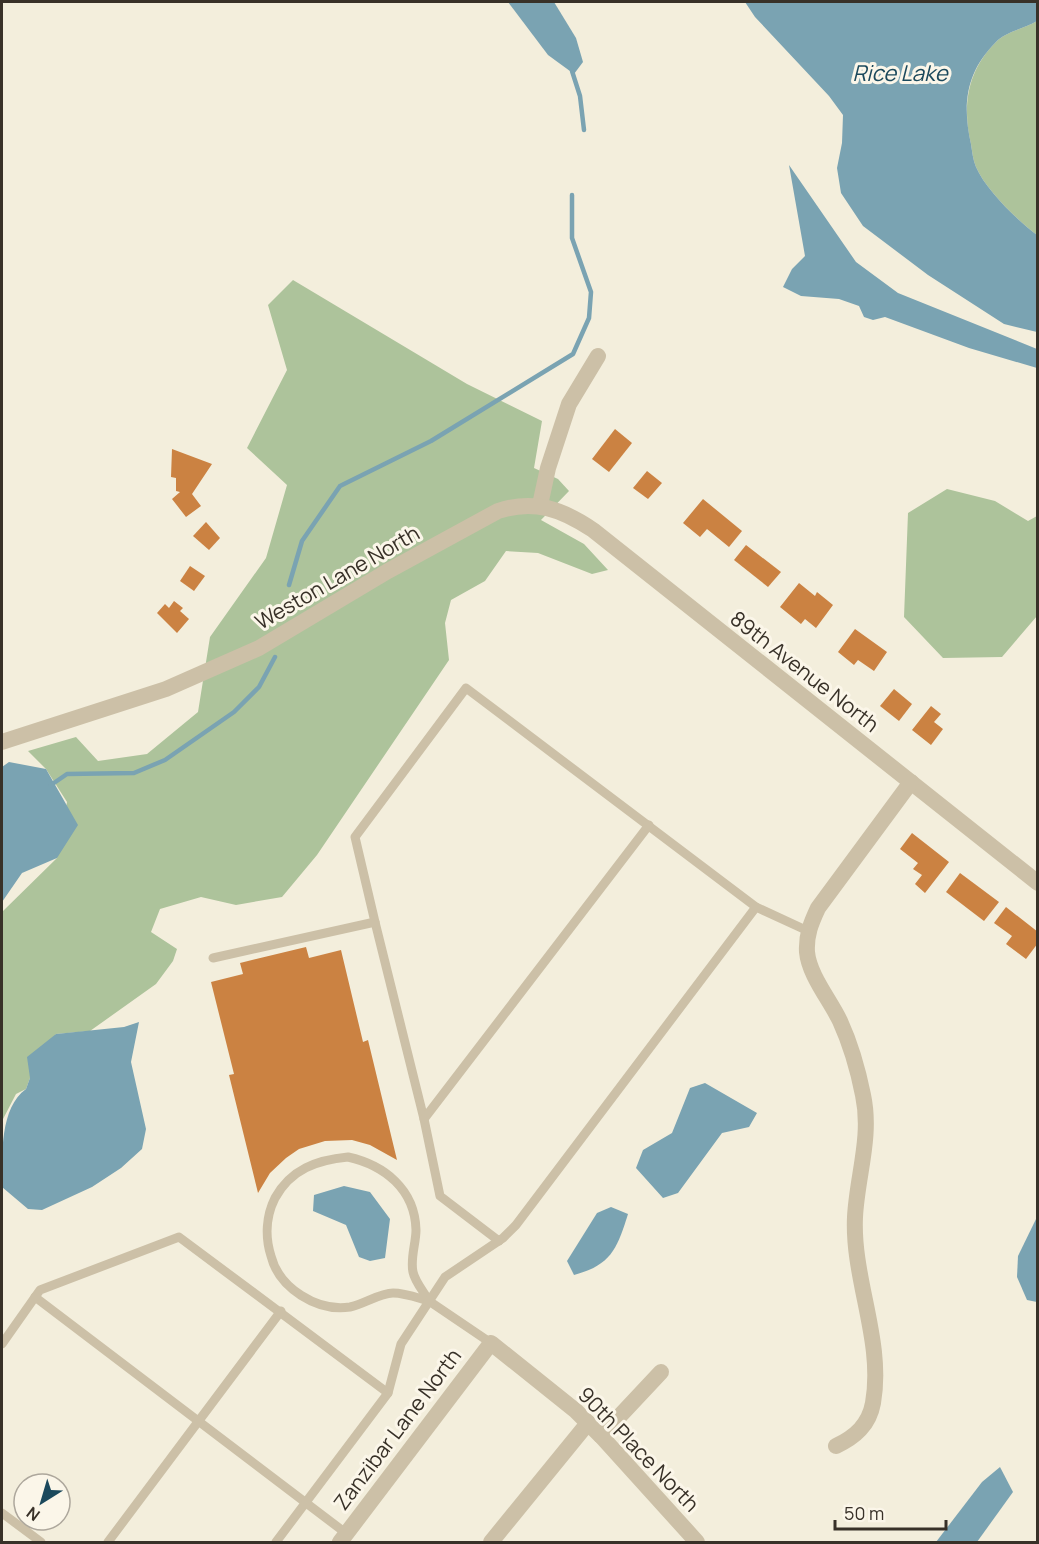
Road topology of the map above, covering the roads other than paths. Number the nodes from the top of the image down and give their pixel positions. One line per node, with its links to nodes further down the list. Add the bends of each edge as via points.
1 (598, 356): 2 (street, via 569,404)
2 (540, 506): 3 (street, Weston Lane North, via 513,506 498,511 288,632 223,664 166,689); 4 (street, 89th Avenue North, via 570,515 593,530)
3 (2, 742)
4 (910, 782): 6 (street, 89th Avenue North); 9 (street, via 818,908)
5 (648, 825): 7 (lane); 8 (lane, via 466,688 355,837); 11 (lane)
6 (1038, 883)
7 (756, 907): 9 (lane); 12 (lane, via 516,1225)
8 (375, 922): 10 (lane); 11 (lane)
9 (808, 931): 23 (street, via 807,955 841,1023 864,1098 866,1137 855,1218 874,1360 873,1404 864,1426)
10 (213, 958)
11 (424, 1119): 12 (lane, via 440,1196)
12 (499, 1241): 14 (lane, via 445,1277)
13 (35, 1297): 15 (lane, via 40,1290 179,1237); 17 (lane); 20 (lane)
14 (429, 1301): 14 (lane, via 413,1272 416,1230 409,1200 386,1172 348,1157 326,1159 307,1166 279,1192 268,1216 267,1243 281,1276 297,1292 331,1306 348,1307 391,1293); 16 (lane); 19 (lane, via 401,1344)
15 (282, 1311): 19 (lane); 20 (lane)
16 (491, 1343): 21 (street, 90th Place North); 26 (street, Zanzibar Lane North)
17 (2, 1344)
18 (661, 1372): 22 (street)
19 (388, 1393): 24 (lane)
20 (199, 1422): 24 (lane); 28 (lane)
21 (588, 1423): 22 (street, 90th Place North); 30 (street)
22 (602, 1436): 31 (street, 90th Place North)
23 (836, 1446)
24 (306, 1503): 26 (lane); 29 (lane)
25 (2, 1513): 27 (lane)
26 (343, 1538)
27 (41, 1542)
28 (108, 1542)
29 (276, 1542)
30 (491, 1542)
31 (697, 1542)

